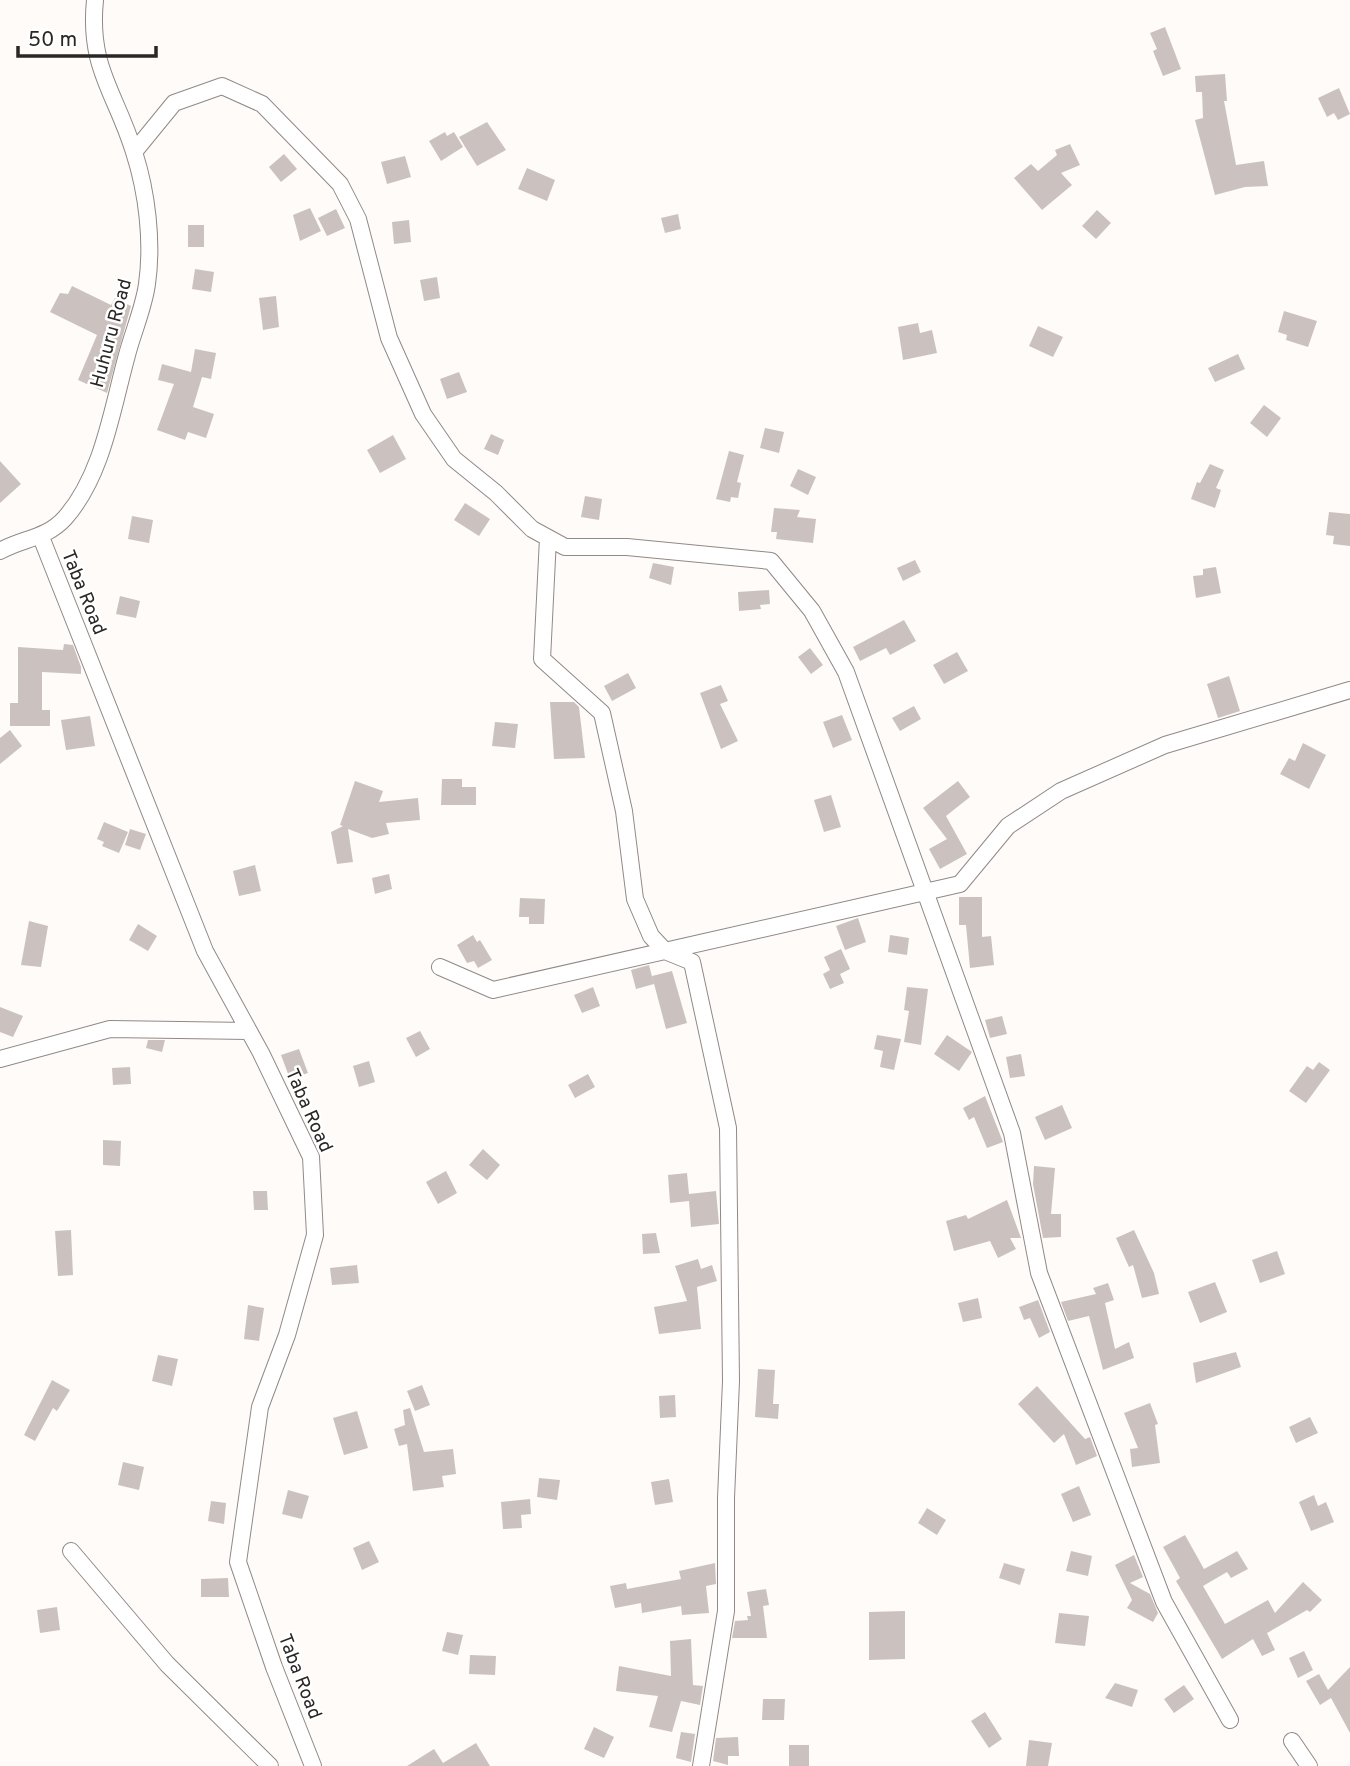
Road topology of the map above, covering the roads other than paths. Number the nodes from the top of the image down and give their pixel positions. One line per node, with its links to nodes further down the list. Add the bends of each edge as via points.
1 (95, 0): 2 (street, Huhuru Road, via 95,52)
2 (134, 152): 3 (street, Huhuru Road, via 149,242 147,285 96,465 63,520); 4 (street, via 174,103 222,86 262,104 340,184 358,219 389,338 423,414 454,459)
3 (41, 537): 5 (street); 10 (street, Taba Road, via 205,951)
4 (548, 538): 7 (street, via 565,547 627,547 771,561 812,611 846,672); 8 (street, via 542,659 602,713 624,811 635,898 651,936)
5 (0, 551)
6 (1350, 690): 7 (street, via 1165,745 1061,791 1008,826 960,884)
7 (926, 890): 8 (street); 13 (street, via 1012,1133 1039,1273 1164,1602)
8 (665, 951): 9 (street, via 493,990); 17 (street, via 692,962 728,1128 732,1381 726,1611)
9 (440, 967)
10 (249, 1031): 11 (street, via 110,1029); 16 (street, Taba Road, via 311,1157 315,1235 287,1335 260,1407 238,1562)
11 (0, 1059)
12 (71, 1551): 15 (street, via 167,1664)
13 (1230, 1720)
14 (1292, 1741): 18 (street)
15 (270, 1766)
16 (313, 1766)
17 (701, 1766)
18 (1309, 1766)

